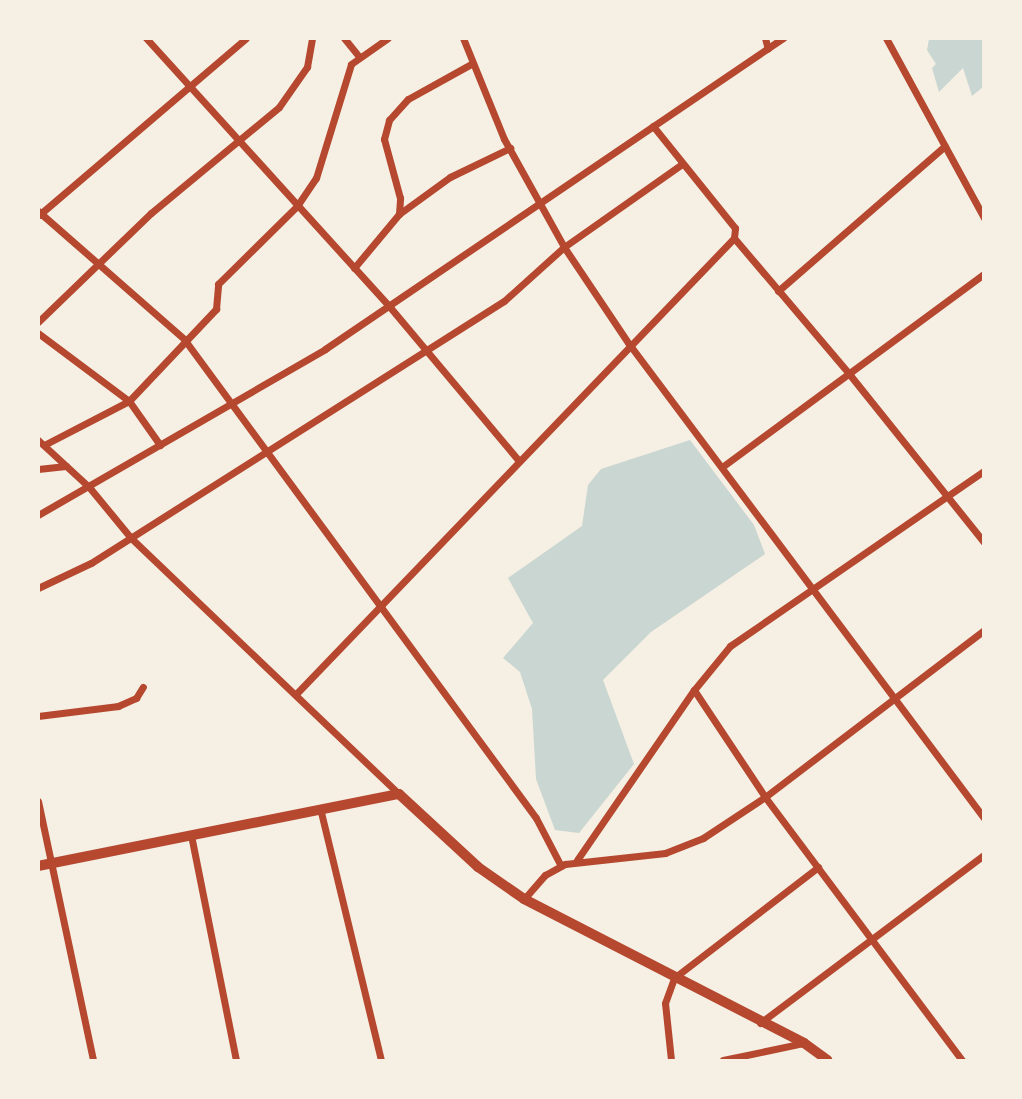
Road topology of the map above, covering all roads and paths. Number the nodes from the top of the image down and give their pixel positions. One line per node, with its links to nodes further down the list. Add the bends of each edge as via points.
1 (146, 38): 13 (street)
2 (246, 38): 13 (street)
3 (312, 38): 15 (street, via 307,67 279,107)
4 (344, 38): 11 (street)
5 (388, 38): 11 (street)
6 (463, 38): 12 (street)
7 (765, 38): 10 (street)
8 (783, 38): 10 (street)
9 (886, 38): 16 (street)
10 (768, 49): 14 (street)
11 (358, 55): 20 (street, via 351,64 316,178)
12 (474, 63): 17 (street); 22 (street, via 408,99 388,120 384,139 400,198)
13 (189, 87): 15 (street); 21 (street)
14 (653, 126): 18 (street); 19 (street)
15 (238, 142): 20 (street); 26 (street, via 151,213)
16 (945, 146): 23 (street); 29 (street)
17 (510, 148): 19 (street); 22 (street, via 450,177)
18 (682, 164): 24 (street, via 735,228); 25 (street)
19 (540, 204): 25 (street); 30 (street)
20 (297, 206): 27 (street); 33 (street, via 218,284 216,309)
21 (39, 213): 26 (street)
22 (398, 214): 27 (street)
23 (984, 218)
24 (734, 238): 29 (street); 34 (street)
25 (564, 247): 34 (street); 35 (street, via 504,301)
26 (102, 264): 31 (street); 33 (street)
27 (354, 268): 30 (street)
28 (984, 274): 36 (street)
29 (778, 291): 36 (street)
30 (389, 306): 35 (street); 38 (street)
31 (38, 322)
32 (38, 333): 37 (street)
33 (184, 339): 37 (street); 38 (street)
34 (629, 344): 42 (street); 44 (street)
35 (428, 349): 41 (street); 42 (street)
36 (850, 374): 44 (street); 48 (street)
37 (129, 401): 39 (street); 40 (street)
38 (231, 404): 40 (street); 41 (street)
39 (41, 443): 43 (street)
40 (160, 445): 47 (street)
41 (266, 452): 50 (street); 54 (street)
42 (519, 460): 54 (street)
43 (66, 466): 45 (street); 47 (street)
44 (722, 467): 53 (street)
45 (38, 469)
46 (984, 471): 48 (street)
47 (89, 487): 49 (street); 50 (street)
48 (948, 496): 51 (street); 53 (street)
49 (38, 515)
50 (131, 538): 52 (street); 58 (street)
51 (984, 542)
52 (38, 588)
53 (813, 591): 57 (street, via 730,646); 59 (street)
54 (379, 605): 58 (street); 71 (street, via 536,818)
55 (984, 630): 59 (street)
56 (143, 687): 60 (street, via 136,698 118,706)
57 (694, 690): 62 (street); 68 (street)
58 (296, 694): 61 (street)
59 (895, 699): 62 (street); 65 (street)
60 (38, 716)
61 (399, 794): 64 (main road); 73 (main road, via 478,867)
62 (765, 797): 68 (street, via 684,848); 72 (street)
63 (38, 801): 69 (street)
64 (320, 808): 66 (main road); 81 (street)
65 (984, 818)
66 (191, 835): 69 (main road); 80 (street)
67 (984, 855): 74 (street)
68 (577, 860): 71 (street)
69 (53, 863): 70 (main road); 79 (street)
70 (38, 866)
71 (561, 866): 73 (street, via 545,875)
72 (818, 867): 74 (street); 75 (street)
73 (524, 899): 75 (main road)
74 (872, 938): 76 (street); 86 (street)
75 (674, 978): 76 (main road); 82 (street, via 664,1003)
76 (759, 1023): 77 (main road)
77 (804, 1043): 78 (street); 85 (main road)
78 (788, 1049): 83 (street); 84 (street)
79 (93, 1060)
80 (236, 1060)
81 (381, 1060)
82 (671, 1060)
83 (723, 1060)
84 (790, 1060)
85 (827, 1060)
86 (962, 1060)

